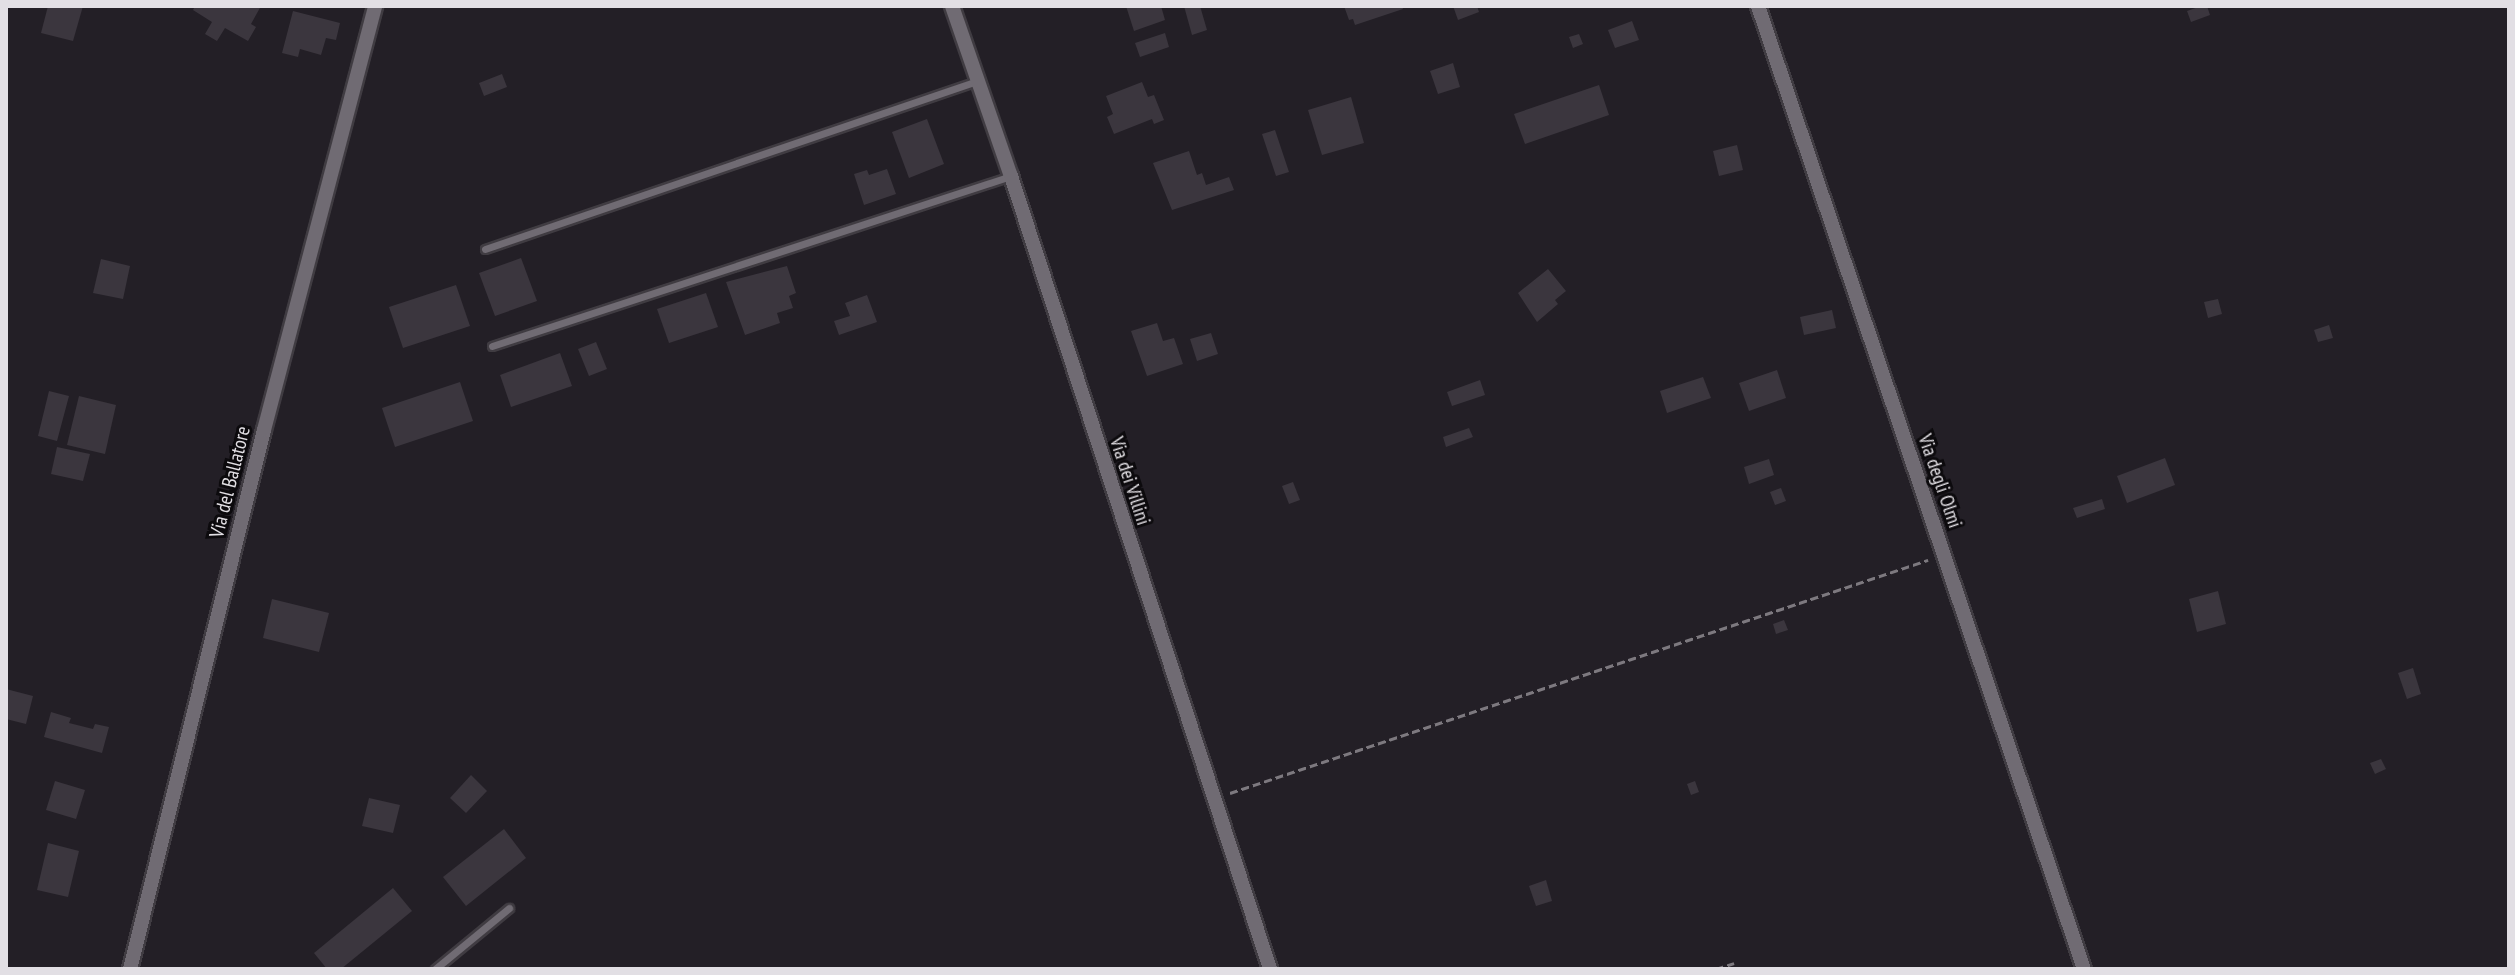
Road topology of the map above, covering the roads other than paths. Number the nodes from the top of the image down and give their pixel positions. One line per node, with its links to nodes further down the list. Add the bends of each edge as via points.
1 (375, 6): 9 (street, Via del Ballatore)
2 (952, 6): 4 (street, Via dei Villini)
3 (1758, 6): 12 (street, Via degli Olmi)
4 (977, 81): 5 (street, Via dei Villini); 6 (lane)
5 (1011, 176): 7 (lane); 11 (street, Via dei Villini)
6 (485, 249)
7 (492, 346)
8 (509, 908): 10 (lane)
9 (130, 969)
10 (435, 969)
11 (1270, 969)
12 (2084, 969)

